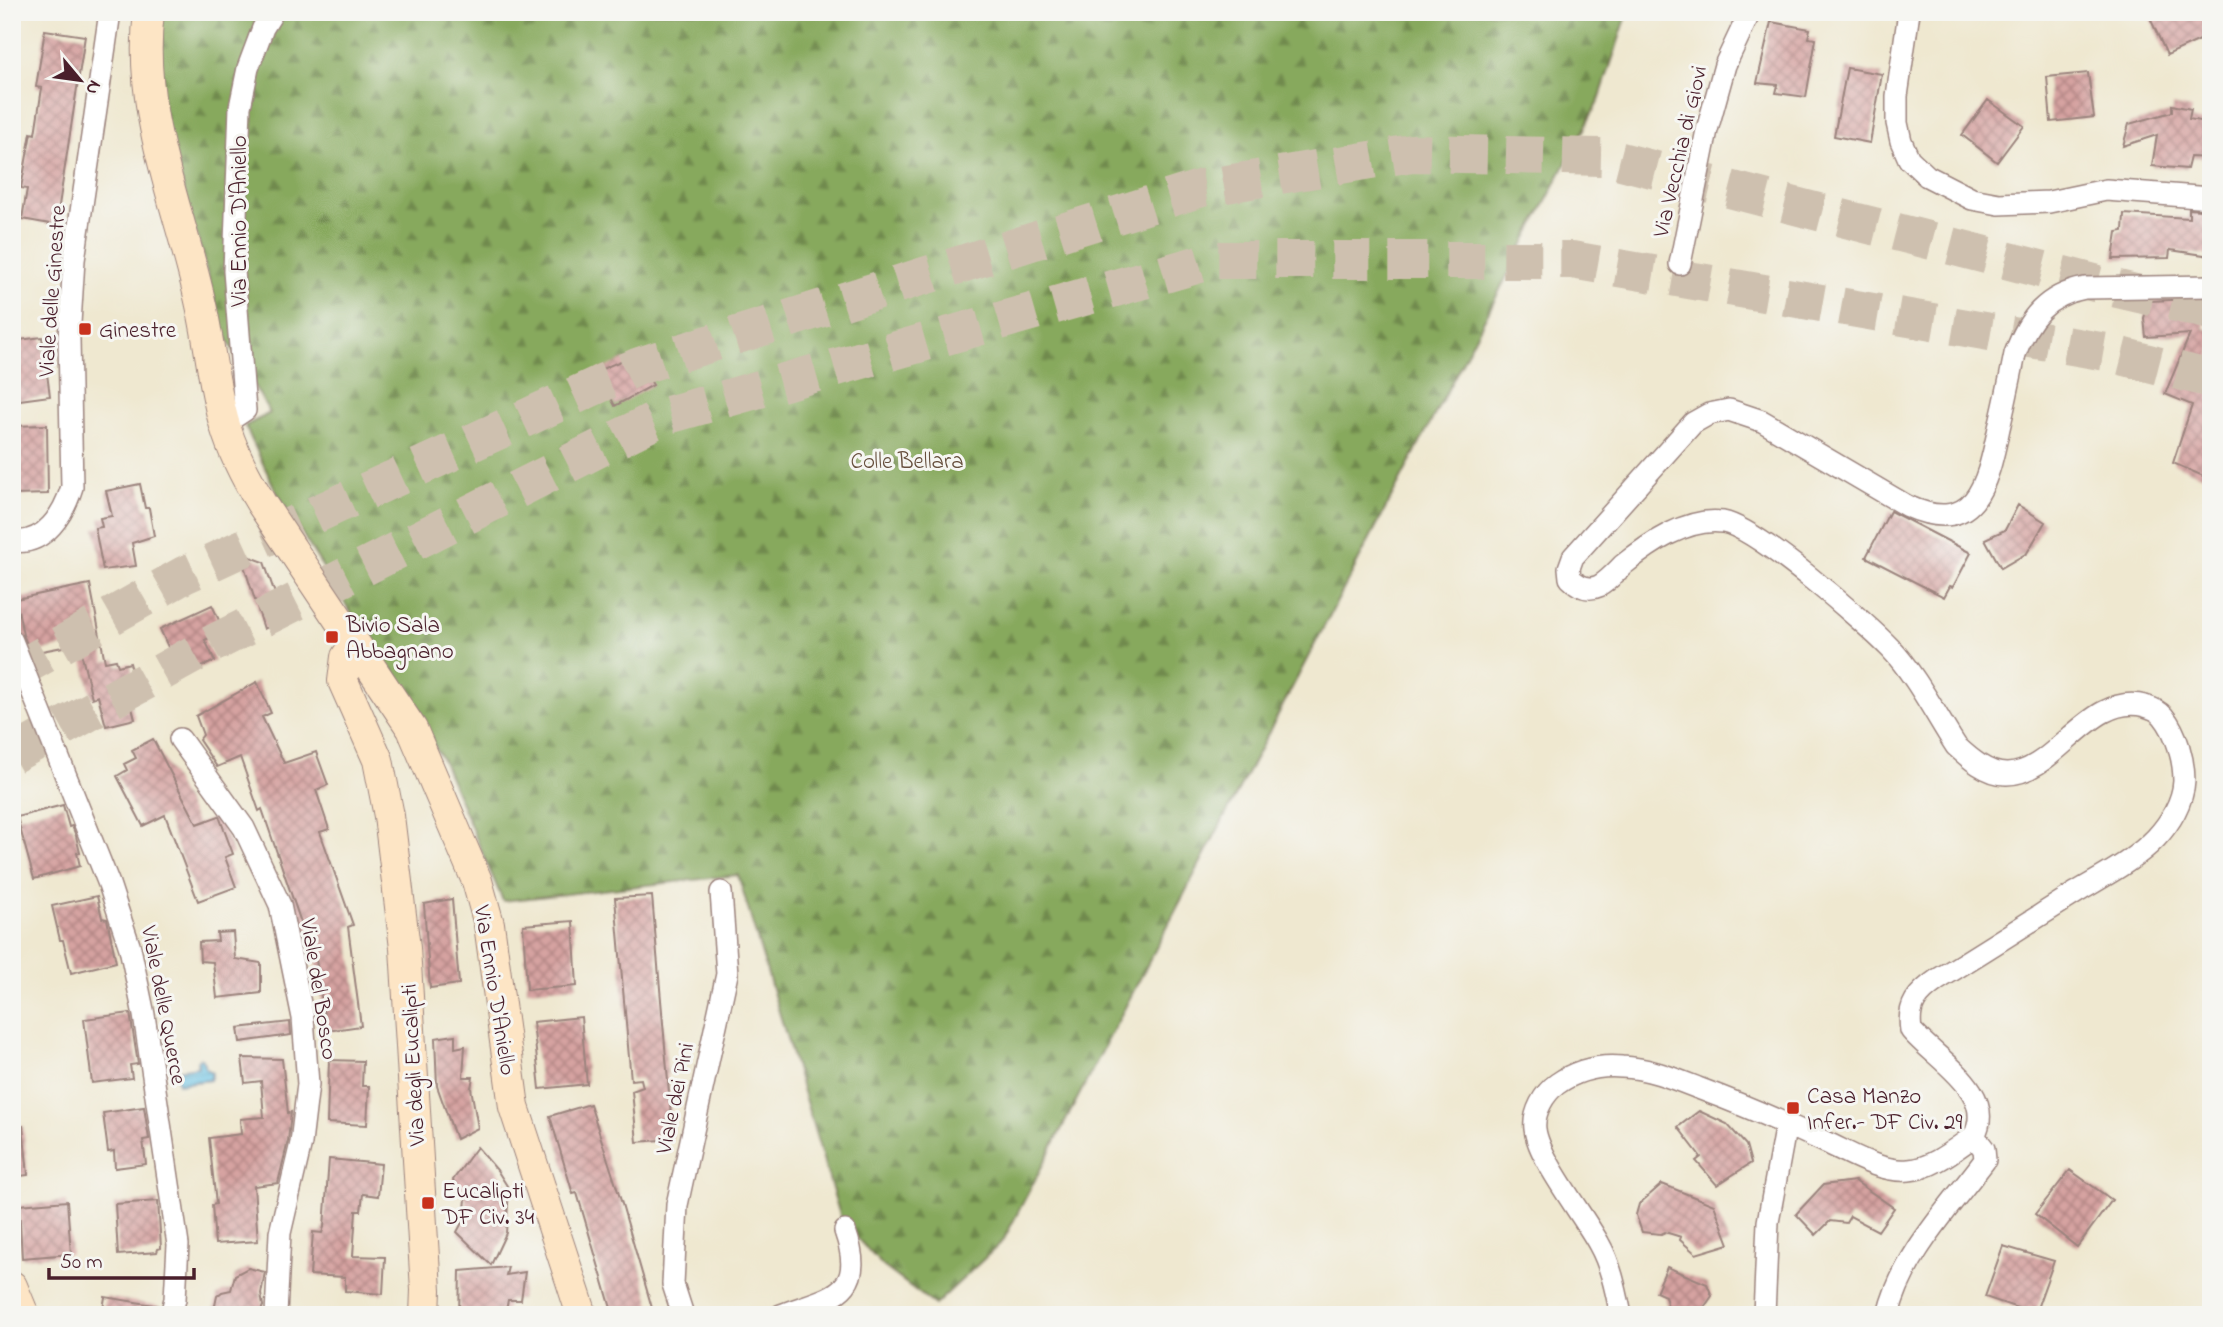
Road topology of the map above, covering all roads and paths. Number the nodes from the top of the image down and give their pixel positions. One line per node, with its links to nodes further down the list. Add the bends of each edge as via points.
1 (110, 12): 10 (street, Viale delle Ginestre, via 74,260 69,339 72,487 62,513 47,530)
2 (149, 12): 9 (street, Via Ennio D'Aniello, via 146,76 152,117 201,304)
3 (273, 12): 9 (street, Via Ennio D'Aniello, via 248,68 240,107 234,271 245,410)
4 (1750, 12): 7 (street, Via Vecchia di Giovi, via 1725,65)
5 (1909, 12): 6 (street, via 1896,123 1909,159 1927,176 1972,199 1999,204 2049,202 2106,190)
6 (2211, 198)
7 (1680, 264)
8 (2211, 286): 16 (street, via 2085,288 2052,299 2023,334 2015,354 1985,484 1955,513 1925,514 1762,421 1720,410 1693,424 1573,557 1569,568 1570,578 1578,585 1599,586 1647,546 1683,528 1704,522 1735,525 1831,595 1892,649 1956,747 1991,770 2008,774 2027,767 2113,708 2149,707 2167,721 2174,733 2183,788 2174,812 2154,839 2117,868 1915,998 1911,1030 1975,1094 1980,1109)
9 (224, 424): 12 (street, Via Ennio D'Aniello, via 244,474)
10 (12, 541)
11 (12, 641): 18 (street, Viale delle Querce, via 130,948 178,1245)
12 (355, 644): 20 (street, Via degli Eucalipti, via 346,657 343,681 378,760 405,948); 21 (street, Via Ennio D'Aniello, via 412,729 477,881 489,924 514,1107)
13 (180, 739): 19 (street, Viale del Bosco, via 244,828 280,905 303,1018 308,1084 301,1143 280,1233)
14 (721, 892): 22 (street, Viale dei Pini, via 727,974 677,1205 673,1284)
15 (1786, 1124): 16 (street, via 1865,1160 1909,1170 1930,1164); 24 (street, via 1656,1072 1622,1067 1576,1073 1545,1096 1534,1126 1536,1137 1600,1247); 25 (street, via 1768,1222)
16 (1974, 1136): 26 (street, via 1984,1149 1985,1160 1917,1250)
17 (845, 1231): 23 (street, via 853,1253 851,1276 842,1298)
18 (171, 1315)
19 (276, 1315)
20 (425, 1315)
21 (582, 1315)
22 (683, 1315)
23 (781, 1315)
24 (1621, 1315)
25 (1764, 1315)
26 (1888, 1315)

